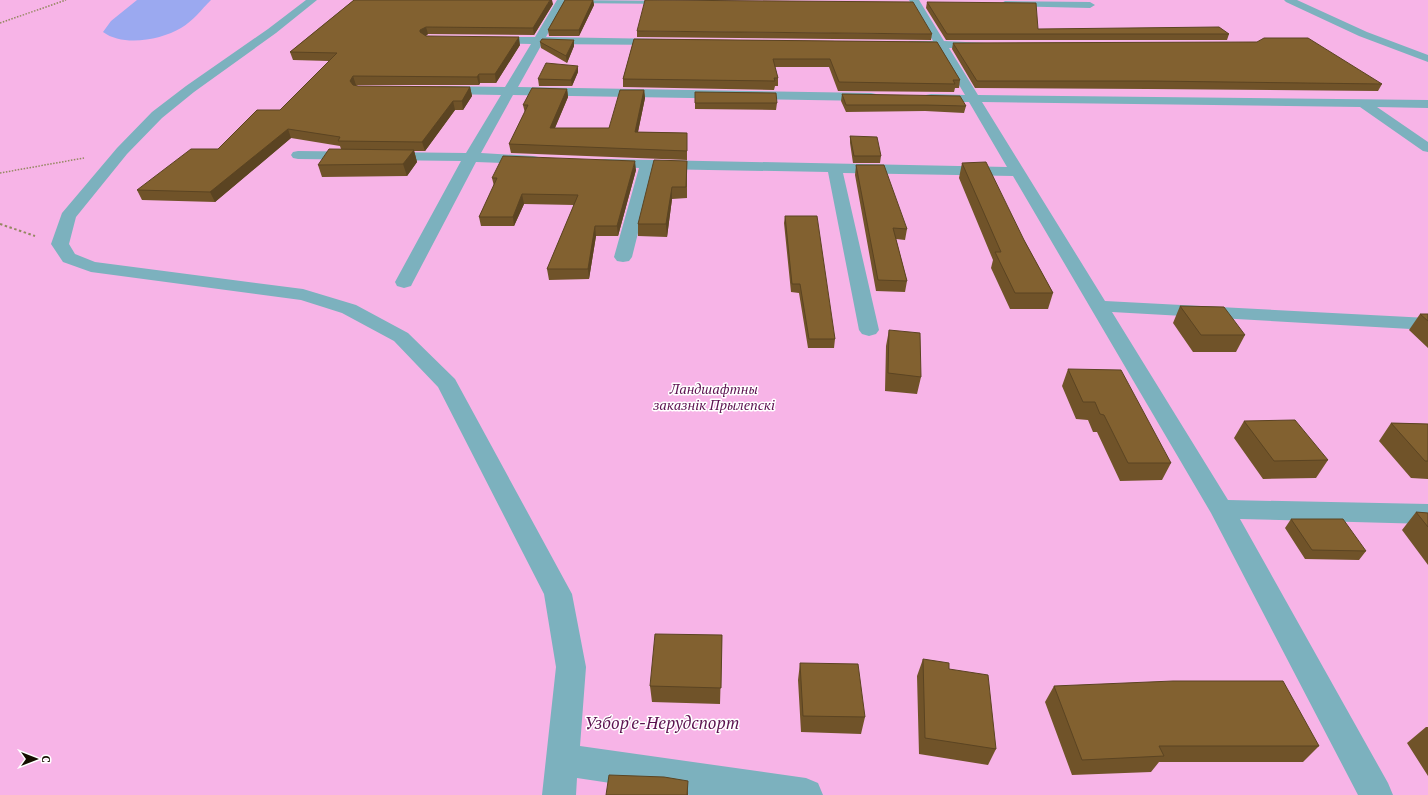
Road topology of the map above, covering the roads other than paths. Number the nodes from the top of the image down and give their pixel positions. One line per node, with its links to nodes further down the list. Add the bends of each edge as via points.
1 (312, 0): 38 (lane, via 157,115 122,151 68,216 60,244 69,258 92,267 303,295 349,309 401,337 447,384 558,594 571,667)
2 (554, 0): 3 (lane)
3 (562, 0): 5 (lane); 10 (lane)
4 (1289, 0): 15 (lane, via 1363,34)
5 (688, 1)
6 (916, 2): 14 (lane)
7 (995, 4): 8 (lane)
8 (1090, 6)
9 (476, 40): 10 (lane)
10 (538, 41): 11 (lane); 17 (lane)
11 (673, 42)
12 (902, 44): 14 (lane)
13 (996, 44): 14 (lane)
14 (941, 45): 20 (lane)
15 (1428, 59)
16 (432, 90): 17 (lane)
17 (510, 92): 18 (lane); 25 (lane)
18 (886, 98)
19 (918, 98): 20 (lane)
20 (974, 99): 21 (lane); 30 (lane)
21 (1364, 104): 22 (lane); 23 (lane)
22 (1428, 104)
23 (1428, 148)
24 (298, 155): 25 (lane)
25 (472, 158): 26 (lane); 32 (lane)
26 (543, 160)
27 (591, 163): 28 (lane)
28 (647, 165): 29 (lane); 31 (lane)
29 (835, 169): 30 (lane); 35 (lane)
30 (1018, 172): 33 (lane)
31 (624, 257)
32 (404, 282)
33 (1100, 306): 34 (lane); 36 (lane)
34 (1428, 324)
35 (868, 330)
36 (1222, 509): 37 (lane); 41 (lane)
37 (1428, 514)
38 (563, 760): 39 (lane); 40 (lane)
39 (559, 795)
40 (806, 795)
41 (1376, 795)

